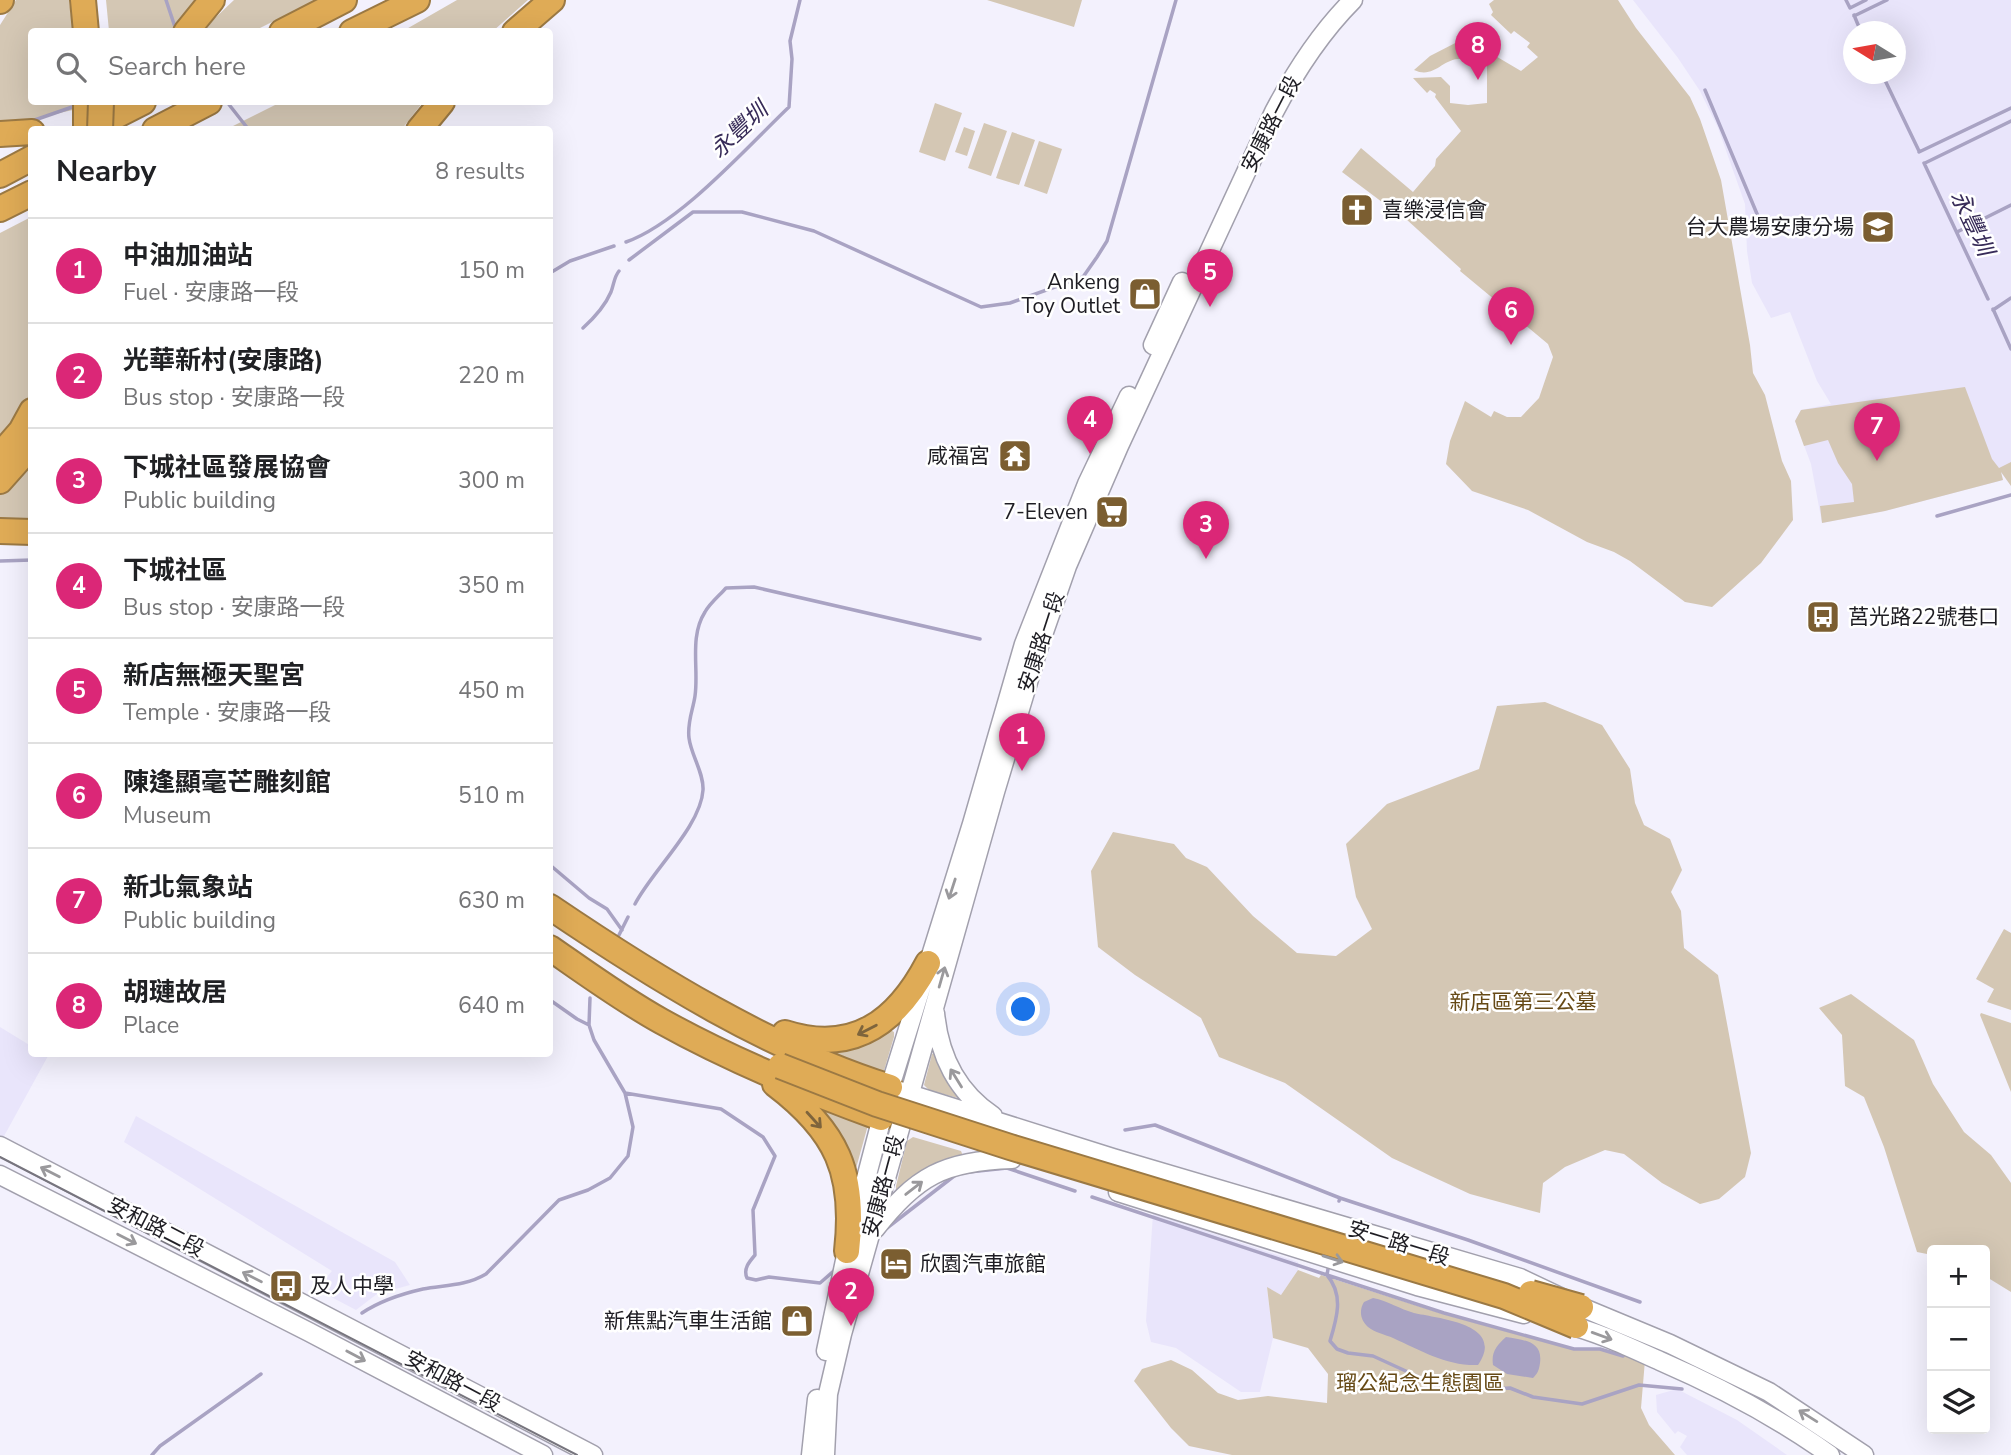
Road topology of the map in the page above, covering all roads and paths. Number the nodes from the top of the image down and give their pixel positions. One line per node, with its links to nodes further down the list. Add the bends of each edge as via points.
1 (83, 0): 10 (highway)
2 (95, 0): 11 (highway)
3 (212, 0): 9 (highway)
4 (344, 0): 12 (highway)
5 (417, 0): 13 (highway)
6 (552, 0): 14 (highway)
7 (1340, 0): 43 (main road, 安康路一段, one-way to 43, via 1314,31 1265,108 1087,484 1024,644)
8 (1353, 0): 44 (main road, 安康路一段, one-way to 8, via 1038,649 1067,566 1274,112 1320,39)
9 (189, 26)
10 (91, 28)
11 (91, 28)
12 (290, 28)
13 (360, 28)
14 (519, 28)
15 (86, 105): 21 (highway)
16 (101, 105): 23 (highway, bridge)
17 (139, 105): 22 (highway)
18 (144, 105): 24 (highway)
19 (203, 105): 25 (highway)
20 (440, 105): 26 (highway)
21 (87, 126)
22 (95, 126)
23 (100, 126)
24 (138, 126)
25 (163, 126)
26 (422, 126)
27 (28, 132): 28 (highway)
28 (0, 134)
29 (28, 161): 30 (highway)
30 (0, 175)
31 (28, 195): 32 (highway)
32 (1, 209)
33 (28, 418): 35 (highway)
34 (28, 450): 36 (highway)
35 (0, 455)
36 (0, 481)
37 (0, 531): 38 (highway)
38 (28, 531)
39 (553, 909): 45 (highway)
40 (553, 922): 46 (highway, via 685,1008)
41 (553, 936): 46 (highway, via 666,1009 727,1042)
42 (553, 950): 47 (highway, via 659,1020)
43 (928, 963): 45 (highway, one-way to 45, via 897,1009 870,1030 845,1039 789,1035); 48 (main road, 安康路一段)
44 (934, 1002): 48 (main road, 安康路一段); 50 (main road, one-way to 44, via 973,1101 951,1071 937,1030)
45 (713, 1008): 48 (highway, via 814,1057)
46 (782, 1061): 59 (highway, bridge)
47 (742, 1062): 49 (highway); 57 (highway, one-way to 57, via 805,1110 836,1149 850,1201)
48 (899, 1090): 49 (main road, 安康路一段); 50 (main road, 安一路一段)
49 (890, 1121): 53 (main road, 安一路一段); 56 (main road, 安康路一段); 57 (main road, 安康路一段)
50 (1005, 1124): 52 (main road, 安一路一段)
51 (1, 1150): 58 (main road, 安和路二段, one-way to 51)
52 (1105, 1155): 55 (main road); 59 (main road, 安一路一段, bridge, via 1520,1278)
53 (1012, 1159): 55 (main road, 安一路一段); 56 (main road, one-way to 53, via 904,1195 935,1173 971,1161)
54 (0, 1175): 60 (main road, 安和路二段, one-way to 60)
55 (1087, 1182): 59 (main road, 安一路一段, one-way to 59, bridge, via 1417,1286)
56 (868, 1238): 66 (main road, 安康路一段, via 828,1394)
57 (847, 1251): 61 (main road, 安康路一段)
58 (313, 1308): 63 (main road, 安和路一段)
59 (1578, 1317): 67 (main road, 安一路一段, one-way to 67, via 1624,1344 1730,1392); 68 (main road, 安一路一段, one-way to 59, via 1769,1392 1670,1344)
60 (296, 1325): 62 (main road, 安和路一段, one-way to 62)
61 (813, 1426): 64 (main road); 65 (main road, 安康路一段)
62 (543, 1455)
63 (593, 1455)
64 (803, 1455)
65 (811, 1455)
66 (825, 1455)
67 (1830, 1455)
68 (1864, 1455)

